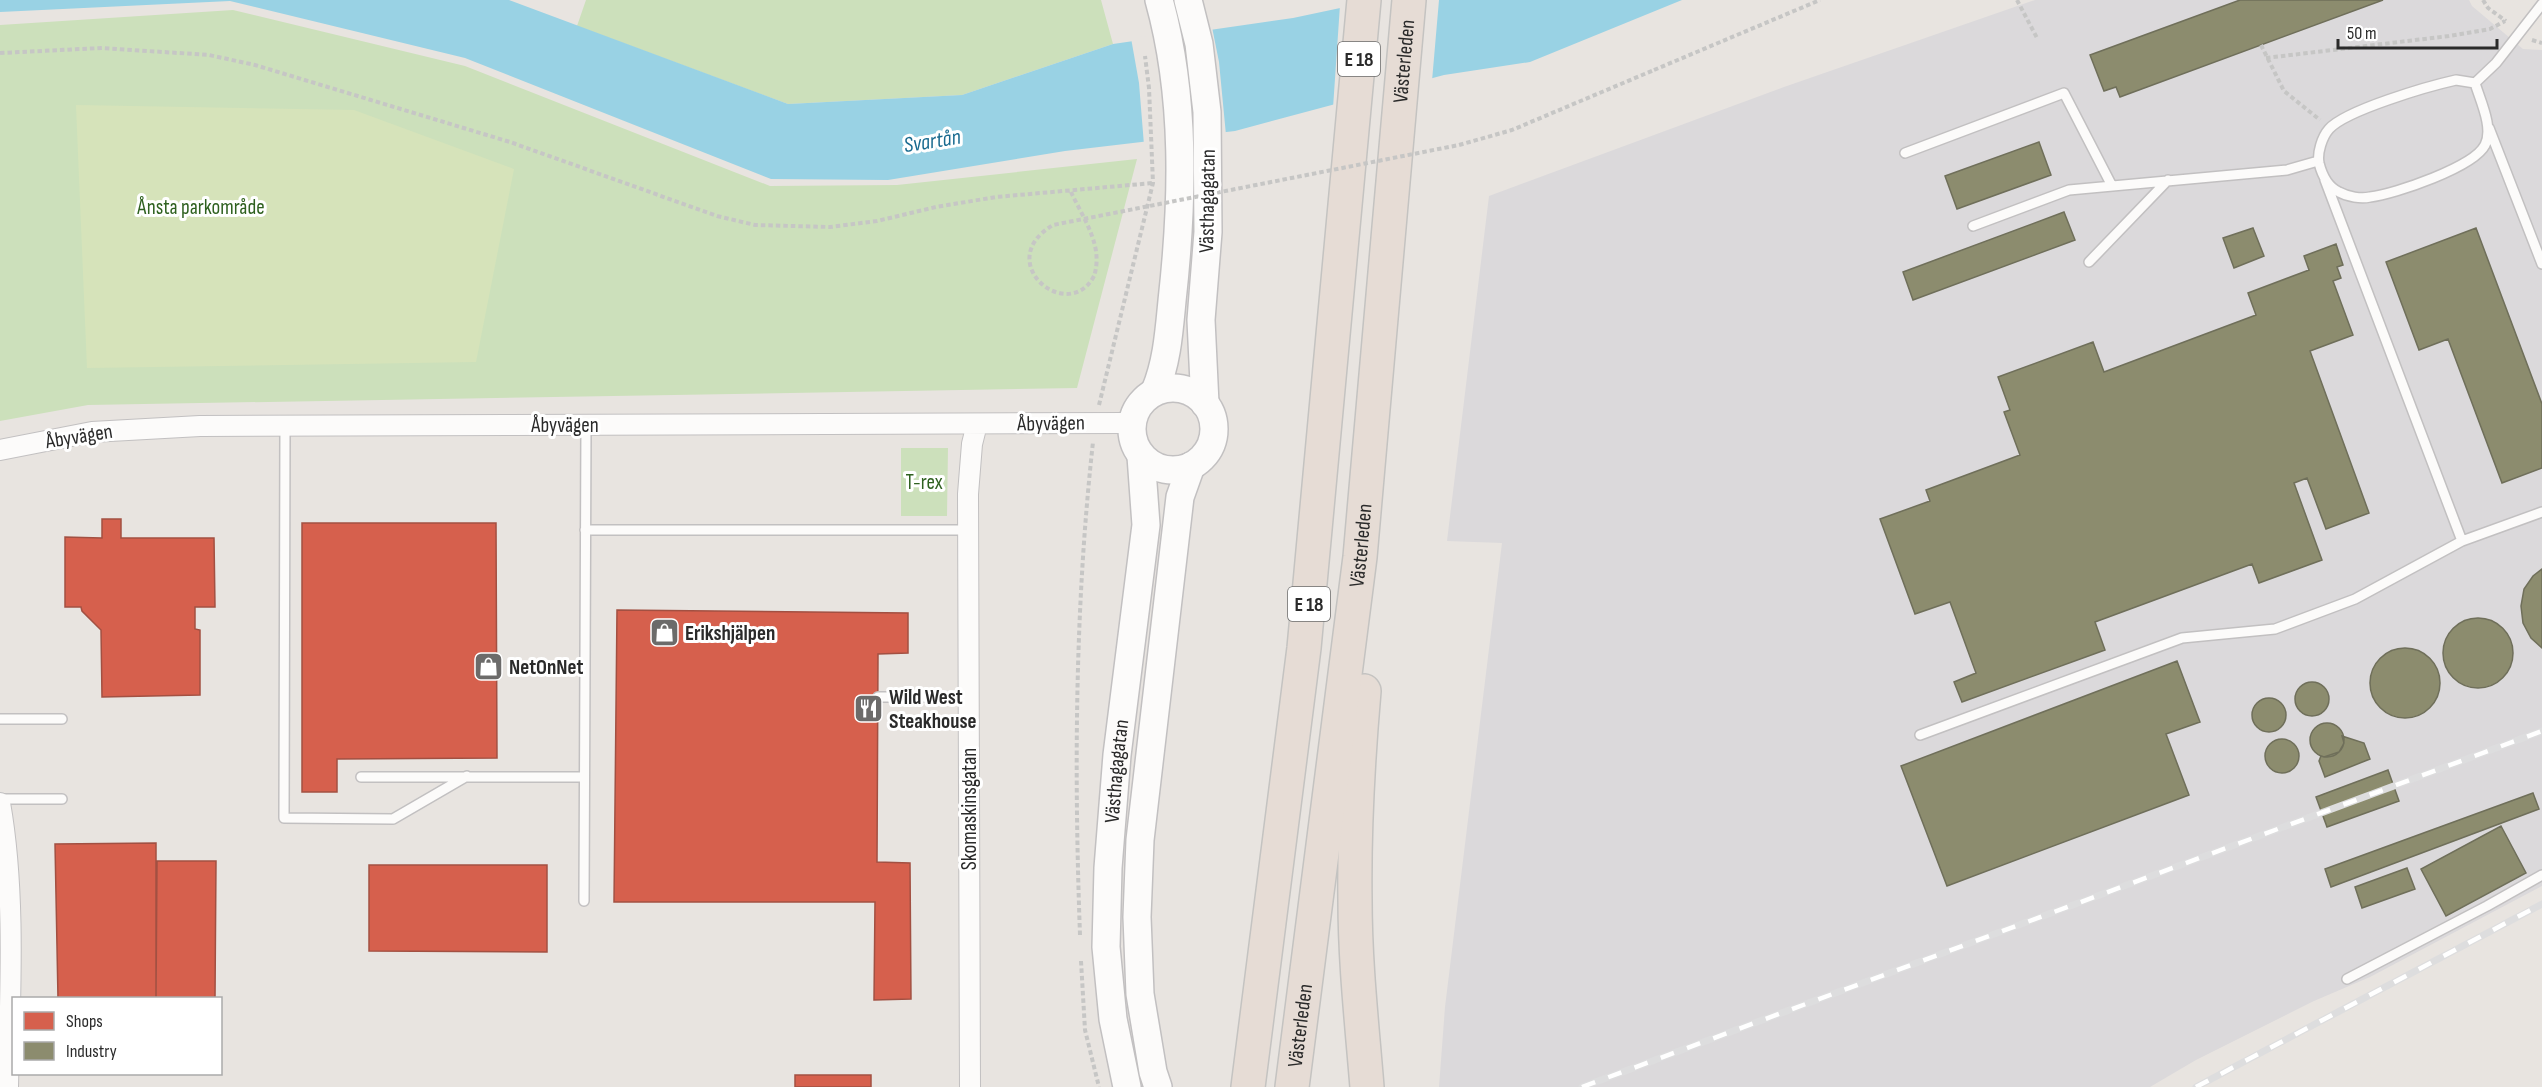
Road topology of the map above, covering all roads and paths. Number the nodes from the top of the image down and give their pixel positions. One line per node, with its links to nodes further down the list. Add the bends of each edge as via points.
1 (1364, 0): 65 (highway, Västerleden / E 18, via 1304,648)
2 (1409, 0): 44 (highway, Västerleden / E 18)
3 (1820, 0): 25 (path, bridge, via 1512,130 1459,145 1053,225 1039,233 1029,262 1042,286 1066,294 1080,290 1094,276 1098,263 1095,243)
4 (2017, 0): 9 (path)
5 (2483, 0): 15 (path, via 2505,21 2490,29 2449,36)
6 (1190, 4): 31 (main road, Västhagagatan, via 1203,75 1208,152 1208,232 1201,320)
7 (2542, 4): 16 (lane, via 2496,63)
8 (1161, 7): 29 (main road, Västhagagatan, via 1178,98 1180,158 1176,264)
9 (2037, 38)
10 (2535, 42): 11 (path)
11 (2542, 43)
12 (2261, 45): 15 (path)
13 (0, 53): 25 (path, via 102,48 208,55 255,65 510,142 717,216 755,225 842,225 996,197)
14 (1144, 53): 23 (path)
15 (2266, 58): 18 (path, via 2284,91)
16 (2475, 83): 17 (lane); 18 (lane, via 2456,80 2434,85 2350,115)
17 (2488, 126): 22 (lane, via 2485,145 2465,165 2445,174 2371,197 2338,192); 28 (lane)
18 (2330, 128): 20 (lane, via 2322,140)
19 (1905, 153): 24 (lane, via 2064,93)
20 (2318, 161): 21 (lane, via 2287,170); 22 (lane)
21 (2168, 180): 24 (lane); 27 (lane)
22 (2325, 180): 43 (lane)
23 (1153, 183): 25 (path); 30 (path)
24 (2112, 186): 26 (lane, via 2069,190)
25 (1071, 192)
26 (1973, 226)
27 (2089, 262)
28 (2542, 264)
29 (1160, 380): 31 (main road, via 1194,393); 32 (main road, via 1138,405)
30 (1099, 403)
31 (1205, 404): 39 (main road, via 1214,424 1213,439 1203,457)
32 (1131, 423): 33 (street, Åbyvägen); 38 (main road, via 1134,444)
33 (977, 424): 35 (street, Åbyvägen); 42 (street, Skomaskinsgatan, via 972,444)
34 (285, 425): 35 (street, Åbyvägen); 37 (street, Åbyvägen, via 92,432); 50 (lane, via 284,819 393,819)
35 (586, 425): 41 (lane)
36 (1094, 434): 57 (path, via 1079,666)
37 (0, 450)
38 (1141, 456): 39 (main road, via 1166,470); 63 (main road, Västhagagatan, via 1146,525 1117,755 1106,947 1113,1019)
39 (1191, 466): 64 (main road, Västhagagatan, via 1180,498 1140,840 1140,994)
40 (2542, 512): 43 (lane)
41 (585, 530): 42 (lane); 52 (lane)
42 (968, 530): 46 (street, Skomaskinsgatan)
43 (2462, 541): 49 (lane, via 2355,599 2275,629 2182,639)
44 (1360, 557): 66 (highway, Västerleden / E 18); 67 (highway, E 18, via 1373,586 1361,735 1355,900)
45 (878, 697): 46 (lane)
46 (969, 697): 62 (street, Skomaskinsgatan)
47 (0, 719): 48 (lane)
48 (62, 719)
49 (1920, 735)
50 (467, 776): 51 (lane); 52 (lane)
51 (361, 777)
52 (584, 777): 58 (lane)
53 (62, 799): 54 (lane)
54 (0, 801): 56 (street)
55 (2542, 875): 59 (lane)
56 (4, 878): 60 (street, via 10,999)
57 (1079, 893)
58 (584, 901)
59 (2347, 979)
60 (4, 1056): 61 (street)
61 (8, 1087)
62 (970, 1087)
63 (1127, 1087)
64 (1158, 1087)
65 (1248, 1087)
66 (1292, 1087)
67 (1367, 1087)

